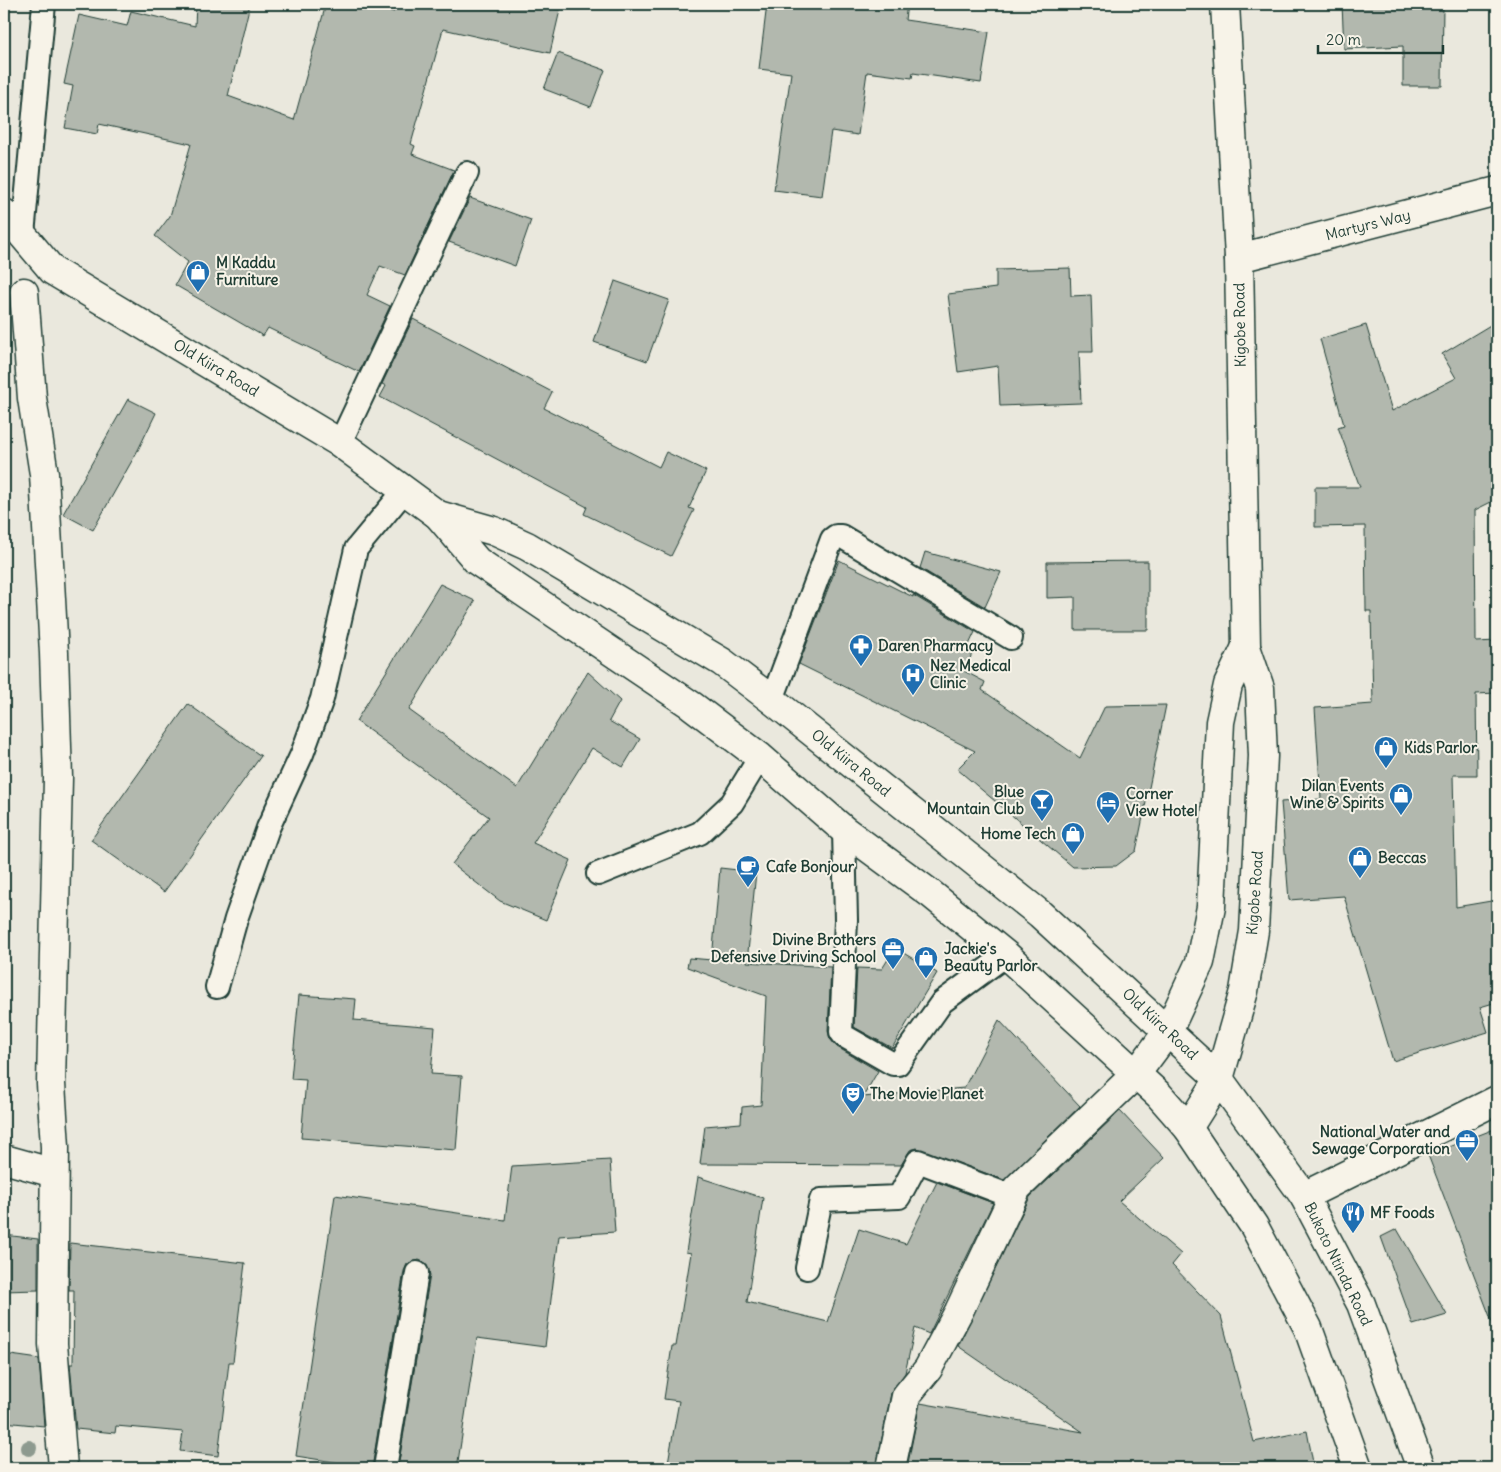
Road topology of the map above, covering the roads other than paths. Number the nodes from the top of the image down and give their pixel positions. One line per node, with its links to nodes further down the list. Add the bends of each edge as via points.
1 (44, 4): 6 (lane)
2 (1223, 4): 7 (street, Kigobe Road)
3 (467, 173): 10 (lane)
4 (1497, 191): 7 (street, Martyrs Way)
5 (4, 212): 6 (street, Old Kiira Road)
6 (22, 235): 8 (street, Old Kiira Road)
7 (1239, 258): 14 (street, Kigobe Road)
8 (53, 271): 9 (street); 10 (street, Old Kiira Road)
9 (14, 292): 27 (street, via 44,474 54,653 58,778 51,1084)
10 (340, 443): 11 (street, Old Kiira Road)
11 (404, 490): 12 (street, Old Kiira Road); 20 (lane, via 356,549 322,699 302,754 268,828 236,919)
12 (438, 515): 15 (street, Old Kiira Road, via 494,531 527,546 722,662); 16 (street, Old Kiira Road, via 477,561 691,705)
13 (1011, 638): 15 (lane, via 841,536 836,536 832,539)
14 (1246, 647): 21 (street, Kigobe Road, via 1228,685 1220,722 1211,907 1200,962); 23 (street, Kigobe Road, via 1260,688 1263,739 1254,921 1244,991)
15 (772, 700): 21 (street, Old Kiira Road, via 1040,914)
16 (760, 757): 17 (street, Old Kiira Road); 18 (lane, via 732,802 700,833)
17 (844, 830): 19 (street, Old Kiira Road); 19 (lane, via 846,920 841,1032 844,1036 898,1064 942,1002)
18 (598, 874)
19 (1006, 955): 22 (street, Old Kiira Road)
20 (217, 987)
21 (1168, 1031): 22 (street, Kigobe Road); 23 (street, Old Kiira Road)
22 (1136, 1074): 25 (street, Old Kiira Road); 29 (street, Kigobe Road, via 1017,1188)
23 (1220, 1079): 25 (street, Kigobe Road); 28 (street, Bukoto Ntinda Road)
24 (1497, 1100): 28 (street)
25 (1188, 1128): 35 (street, via 1254,1226 1308,1328)
26 (4, 1160): 27 (street)
27 (54, 1172): 32 (street, via 53,1344)
28 (1304, 1196): 36 (street, Bukoto Ntinda Road, via 1362,1304)
29 (1013, 1197): 30 (lane, via 918,1161 899,1197 821,1200); 34 (street, Kigobe Road, via 937,1353 906,1396)
30 (807, 1268)
31 (417, 1273): 33 (lane)
32 (64, 1468)
33 (385, 1468)
34 (891, 1468)
35 (1358, 1468)
36 (1421, 1468)

